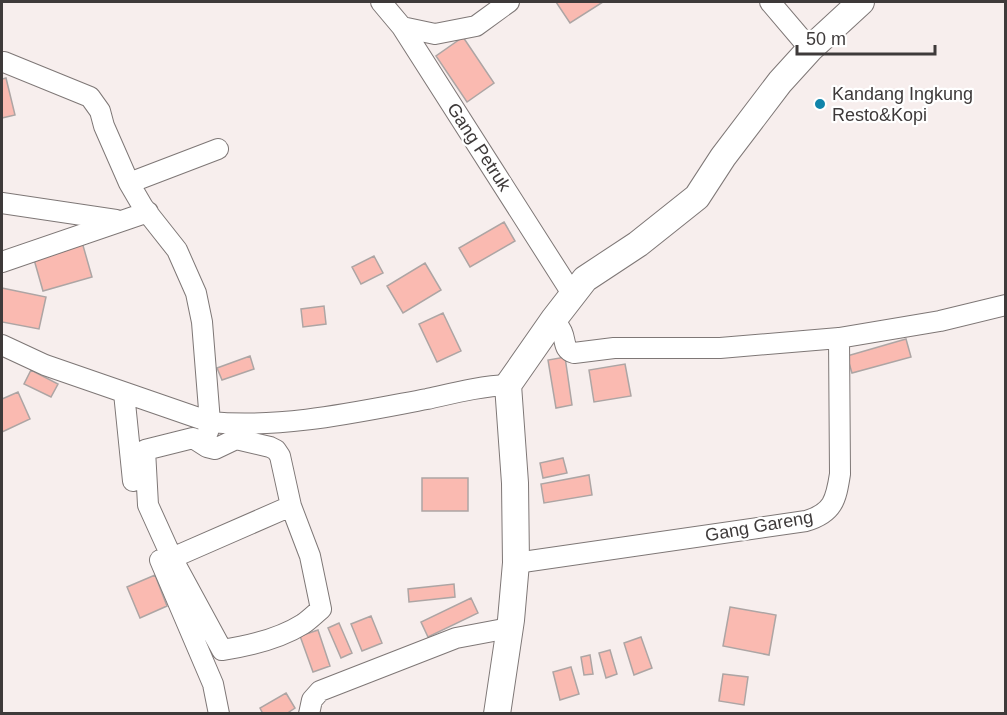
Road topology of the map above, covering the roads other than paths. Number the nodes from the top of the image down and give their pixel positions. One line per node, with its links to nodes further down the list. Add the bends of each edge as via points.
1 (381, 2): 5 (street, Gang Petruk)
2 (509, 2): 5 (street, via 476,26 435,34)
3 (770, 2): 6 (street)
4 (861, 2): 6 (street)
5 (402, 27): 14 (street, Gang Petruk)
6 (810, 49): 14 (street, via 765,101 697,197 638,244 585,279)
7 (4, 62): 9 (street, via 90,97 100,111)
8 (218, 149): 9 (street)
9 (129, 183): 11 (street)
10 (2, 203): 12 (street)
11 (148, 212): 12 (street); 21 (street, via 177,250 196,293)
12 (119, 221): 13 (street)
13 (2, 262)
14 (573, 295): 16 (street)
15 (1005, 306): 17 (street)
16 (554, 319): 17 (street, via 566,348 574,353 614,348 720,348); 19 (street)
17 (839, 338): 26 (street, Gang Gareng, via 840,474 829,510 819,517)
18 (2, 345): 20 (street)
19 (508, 384): 22 (street); 26 (street)
20 (124, 393): 21 (street); 28 (street, via 134,485 143,522 213,684)
21 (210, 422): 22 (street); 23 (street, via 208,432)
22 (237, 432): 23 (street, via 214,449); 24 (street, via 276,450)
23 (198, 441): 25 (street, via 193,438 145,450 148,505)
24 (291, 506): 25 (street); 25 (street, via 310,556 321,609 303,624 278,635 245,647 222,650)
25 (172, 558)
26 (516, 563): 27 (street)
27 (509, 628): 29 (street, via 456,638 320,691 312,700); 30 (street)
28 (219, 714)
29 (309, 714)
30 (497, 714)

